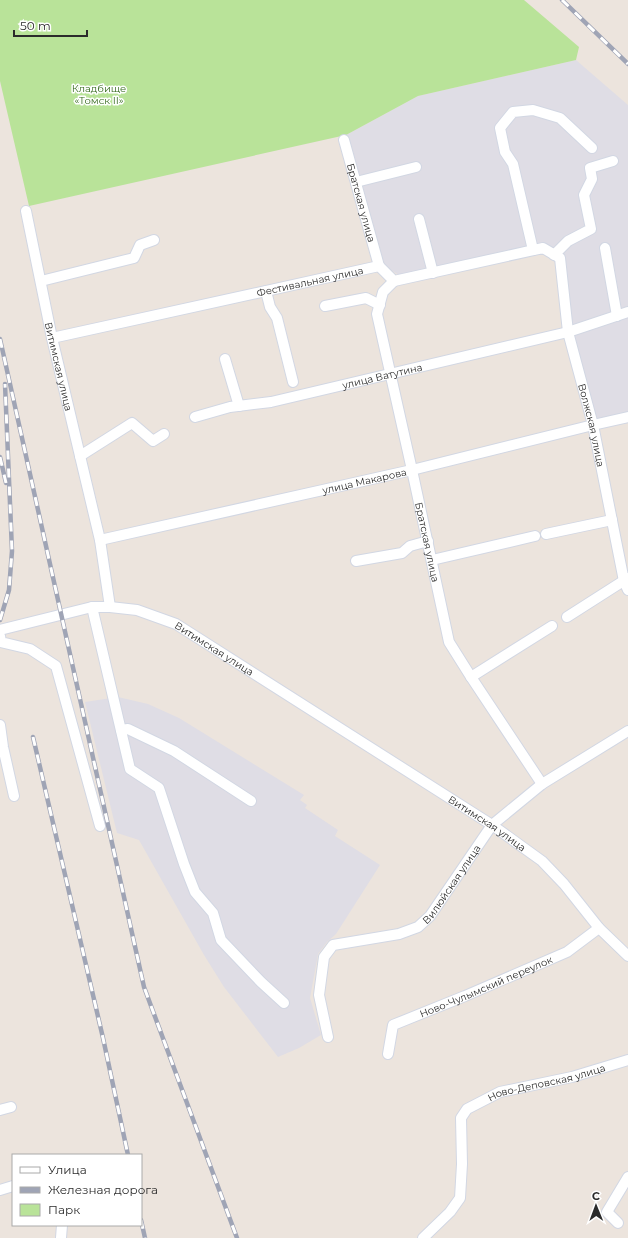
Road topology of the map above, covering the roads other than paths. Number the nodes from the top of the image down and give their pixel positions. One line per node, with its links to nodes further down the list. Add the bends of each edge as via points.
1 (344, 140): 5 (street, Братская улица)
2 (592, 148): 10 (street, via 560,118 533,110 513,112 500,128 505,152 513,164)
3 (613, 161): 11 (street, via 590,168 592,179 584,195 591,229 568,242)
4 (416, 167): 5 (street)
5 (356, 182): 12 (street, Братская улица)
6 (26, 211): 14 (street, Витимская улица)
7 (419, 219): 13 (street)
8 (154, 240): 14 (street, via 140,245 134,258)
9 (605, 248): 20 (street)
10 (533, 250): 11 (street, via 543,248); 13 (street)
11 (557, 257): 21 (street, Волжская улица)
12 (379, 266): 15 (street); 16 (street, Фестивальная улица)
13 (433, 273): 15 (street)
14 (40, 281): 22 (street, Витимская улица)
15 (394, 281): 17 (street, Братская улица, via 383,292)
16 (266, 291): 22 (street, Фестивальная улица); 25 (street, via 277,318)
17 (380, 305): 18 (street, via 366,298); 24 (street, Братская улица, via 377,314)
18 (325, 306)
19 (628, 312): 20 (street, улица Ватутина)
20 (617, 316): 21 (street, улица Ватутина)
21 (568, 332): 24 (street, улица Ватутина); 29 (street, Волжская улица)
22 (52, 338): 31 (street, Витимская улица)
23 (225, 359): 26 (street)
24 (390, 373): 26 (street, улица Ватутина, via 271,402); 32 (street, Братская улица)
25 (293, 382)
26 (239, 406): 27 (street, улица Ватутина)
27 (195, 417)
28 (628, 417): 29 (street, улица Макарова)
29 (593, 425): 32 (street, улица Макарова); 33 (street, Волжская улица)
30 (164, 434): 31 (street, via 153,441 132,423)
31 (80, 456): 36 (street, Витимская улица)
32 (412, 470): 36 (street, улица Макарова); 37 (street, Братская улица)
33 (612, 520): 34 (street); 40 (street, Волжская улица)
34 (546, 534)
35 (535, 536): 38 (street)
36 (100, 540): 43 (street, Витимская улица)
37 (428, 541): 38 (street, Братская улица); 39 (street, via 410,546 402,553)
38 (432, 560): 48 (street, Братская улица, via 449,642)
39 (356, 562)
40 (626, 579): 41 (street, Волжская улица); 44 (street)
41 (628, 590)
42 (92, 607): 43 (street); 46 (street); 50 (street)
43 (110, 607): 55 (street, Витимская улица, via 137,610 176,624)
44 (567, 617)
45 (552, 626): 48 (street)
46 (0, 630)
47 (0, 641): 56 (street, via 30,649 56,666)
48 (471, 677): 52 (street, Братская улица)
49 (0, 725): 53 (street)
50 (121, 730): 54 (street, via 128,729 174,751); 59 (street, via 130,769 159,788 194,892 213,914 221,940)
51 (628, 731): 52 (street, Вилюйская улица)
52 (542, 784): 55 (street, Вилюйская улица)
53 (14, 796)
54 (251, 801)
55 (492, 825): 57 (street, Витимская улица, via 542,861); 60 (street, Вилюйская улица, via 430,916 418,927 398,934 333,945 324,957 319,995)
56 (100, 826)
57 (600, 928): 58 (street, Витимская улица); 61 (street, Ново-Чулымский переулок, via 567,952 393,1025)
58 (628, 956)
59 (284, 1003)
60 (328, 1037)
61 (388, 1054)
62 (628, 1060): 71 (street, Ново-Деповская улица, via 572,1077 500,1092 467,1109 462,1118 460,1198 450,1212)
63 (11, 1107): 64 (street)
64 (0, 1110)
65 (628, 1177): 68 (street, via 607,1212)
66 (12, 1186): 67 (street)
67 (0, 1190)
68 (618, 1223)
69 (62, 1226): 70 (street)
70 (61, 1238)
71 (423, 1238)

